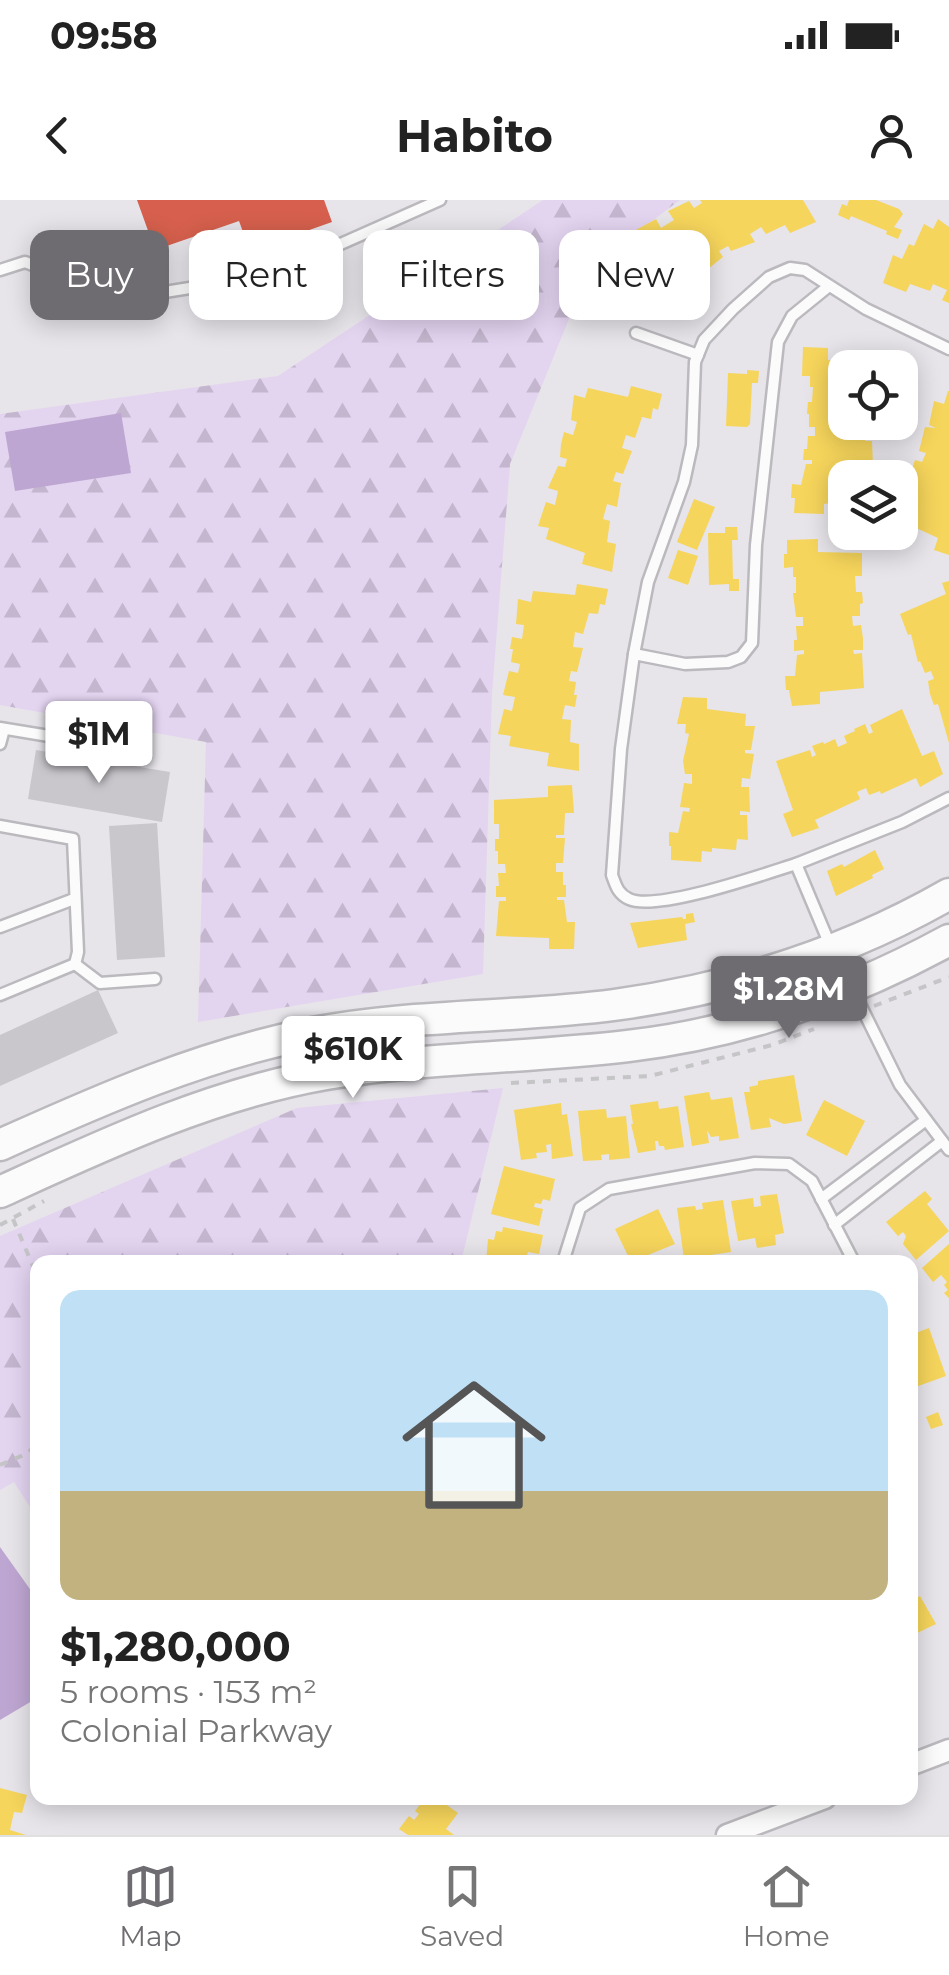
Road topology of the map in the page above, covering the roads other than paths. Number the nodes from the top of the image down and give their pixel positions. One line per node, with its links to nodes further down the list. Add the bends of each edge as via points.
1 (440, 200): 2 (lane, via 233,282 140,296 25,262)
2 (0, 270)
3 (829, 286): 5 (lane); 6 (lane, via 805,270 769,277 704,340); 7 (lane, via 792,316 778,342 752,643 728,662 685,664)
4 (636, 333): 6 (lane)
5 (949, 349)
6 (698, 355): 7 (lane, via 692,445 648,582)
7 (634, 654): 13 (lane, via 612,875 618,892 654,902)
8 (2, 728): 9 (lane); 10 (lane)
9 (55, 738)
10 (0, 744)
11 (949, 798): 13 (lane)
12 (0, 826): 15 (lane, via 74,839)
13 (796, 864): 18 (lane)
14 (949, 894): 18 (street)
15 (74, 899): 16 (lane); 19 (lane)
16 (0, 927)
17 (949, 940): 21 (street)
18 (833, 952): 21 (street); 24 (street, via 660,997 381,1024 239,1050 167,1072)
19 (74, 964): 20 (lane, via 100,983); 22 (lane)
20 (155, 979)
21 (851, 987): 23 (lane, via 900,1085); 27 (street, via 650,1043 388,1066 250,1092 180,1114)
22 (0, 995)
23 (926, 1120): 25 (lane); 26 (lane)
24 (0, 1145)
25 (946, 1145): 28 (lane)
26 (821, 1199): 28 (lane); 29 (lane, via 812,1181 789,1164 755,1163 609,1188 580,1208)
27 (6, 1206)
28 (834, 1225): 30 (lane)
29 (565, 1255)
30 (850, 1255)
31 (949, 1750): 32 (street)
32 (918, 1762)
33 (806, 1805): 34 (street)
34 (726, 1835)

